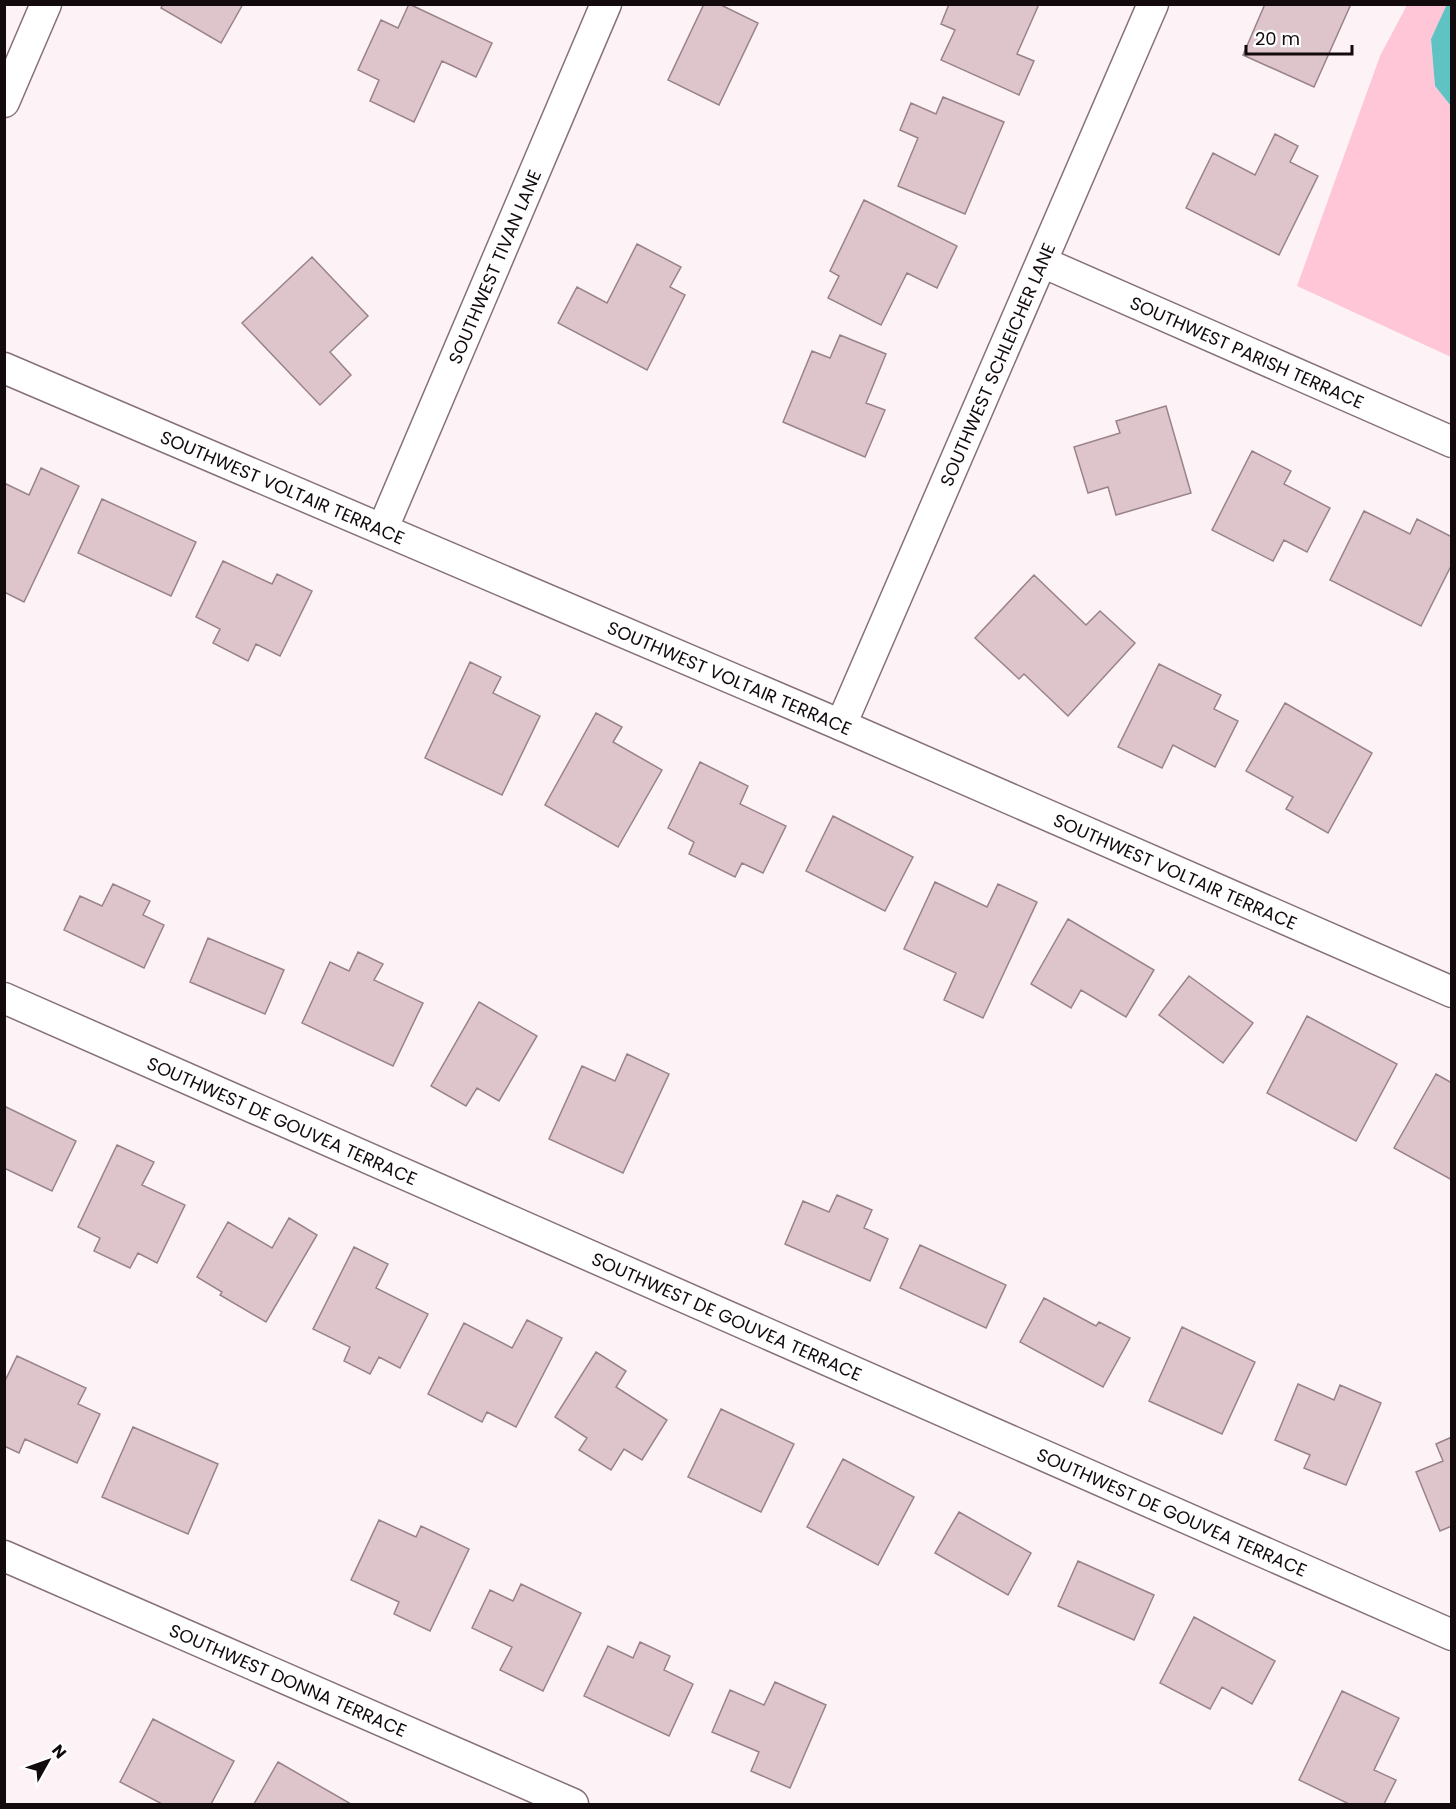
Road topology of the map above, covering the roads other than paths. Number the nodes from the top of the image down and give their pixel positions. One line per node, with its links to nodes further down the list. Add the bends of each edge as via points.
1 (46, 4): 4 (street)
2 (606, 4): 8 (street, SOUTHWEST TIVAN LANE)
3 (1153, 4): 5 (street, SOUTHWEST SCHLEICHER LANE)
4 (4, 102)
5 (1042, 262): 7 (street, SOUTHWEST PARISH TERRACE); 9 (street, SOUTHWEST SCHLEICHER LANE)
6 (4, 368): 8 (street, SOUTHWEST VOLTAIR TERRACE)
7 (1452, 442)
8 (383, 528): 9 (street, SOUTHWEST VOLTAIR TERRACE)
9 (841, 725): 10 (street, SOUTHWEST VOLTAIR TERRACE)
10 (1452, 992)
11 (4, 998): 13 (street, SOUTHWEST DE GOUVEA TERRACE)
12 (4, 1556): 14 (street, SOUTHWEST DONNA TERRACE)
13 (1452, 1635)
14 (573, 1804)

